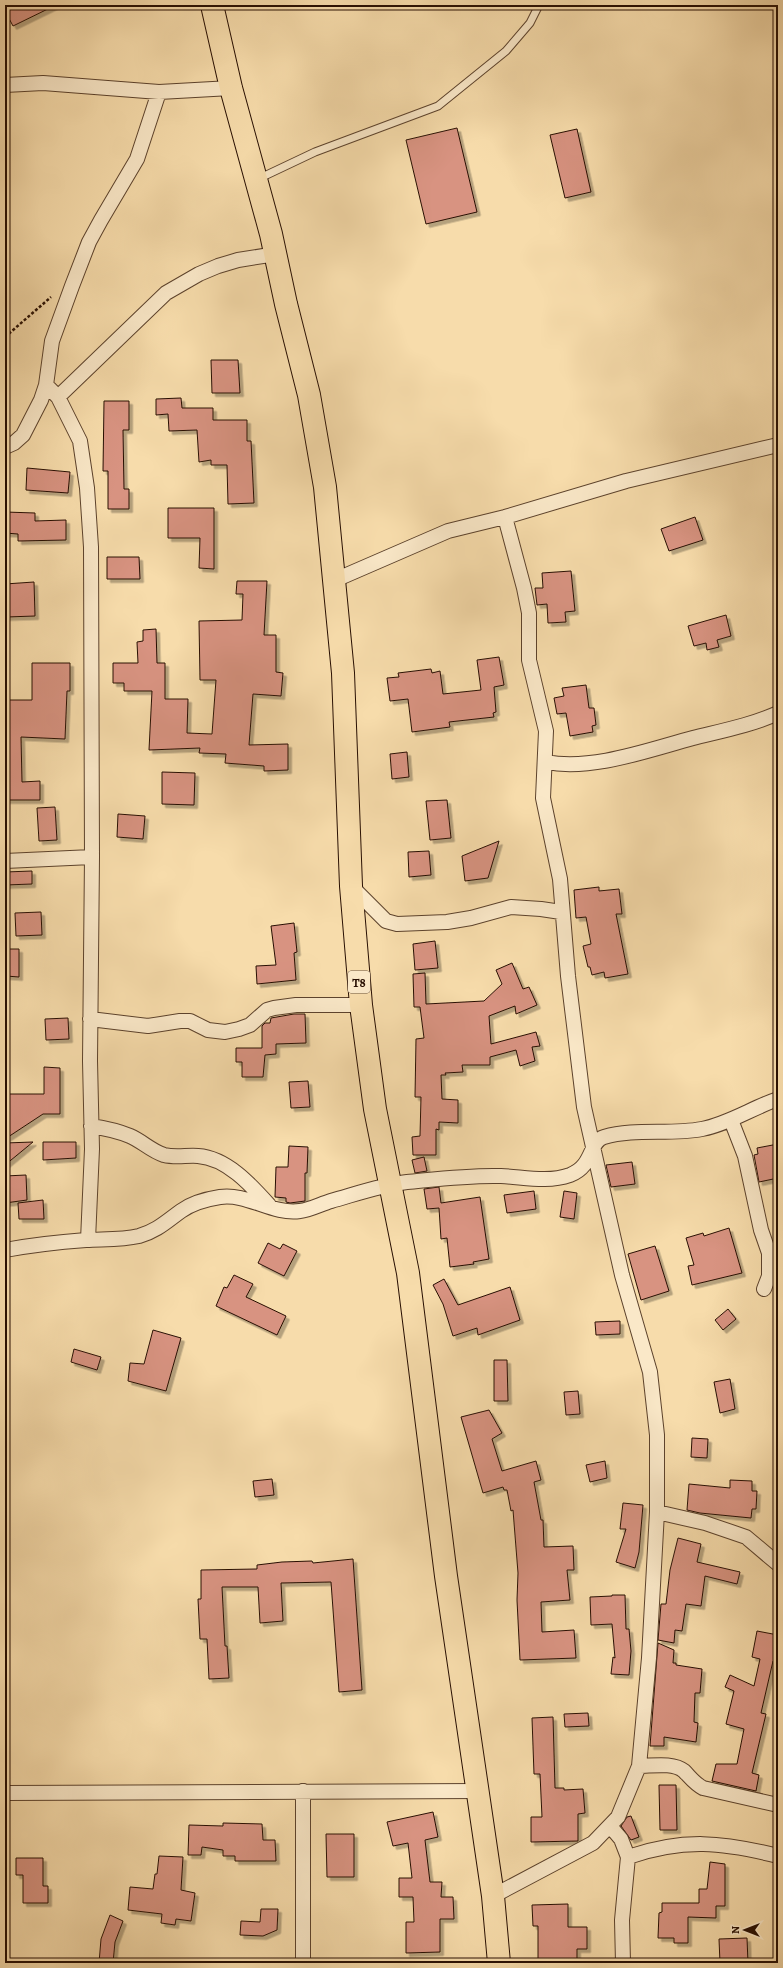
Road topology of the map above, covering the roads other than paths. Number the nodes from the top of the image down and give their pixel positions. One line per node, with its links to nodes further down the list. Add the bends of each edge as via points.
1 (212, 5): 4 (highway, T8)
2 (539, 5): 6 (lane, via 530,23 506,51 438,106 315,152)
3 (5, 85): 5 (street, via 43,83)
4 (231, 88): 5 (street); 6 (highway, T8)
5 (159, 92): 8 (street, via 137,159 89,242 52,341)
6 (258, 179): 7 (highway, T8)
7 (276, 254): 9 (street, via 218,266 166,293); 13 (highway, T8, via 310,403 325,487)
8 (46, 385): 9 (street); 11 (street, via 35,414 22,435)
9 (58, 397): 16 (street, via 80,441 89,515)
10 (778, 445): 12 (street, via 626,481)
11 (5, 447)
12 (505, 517): 13 (street, via 448,531); 15 (street, via 528,606 529,660 546,731)
13 (335, 580): 18 (highway, T8, via 343,673)
14 (778, 713): 15 (street, via 624,756 582,764 561,765)
15 (546, 762): 19 (street, via 543,798 560,879)
16 (92, 857): 17 (street); 21 (street)
17 (5, 861)
18 (351, 886): 19 (street, via 386,921 397,924 447,922 511,907); 20 (highway, T8)
19 (561, 912): 25 (street, via 582,1088)
20 (361, 1006): 21 (street, via 296,1005 274,1008 267,1010 250,1025 225,1032 208,1030 190,1021 148,1026); 26 (highway, T8, via 375,1109)
21 (90, 1020): 24 (street)
22 (778, 1099): 23 (street)
23 (731, 1120): 25 (street, via 702,1129 617,1134 600,1139); 30 (street, via 745,1156 761,1230 769,1253 769,1276)
24 (91, 1126): 27 (street, via 130,1136 163,1154 213,1159 244,1180); 28 (street)
25 (594, 1147): 26 (street, via 584,1166 570,1175 558,1178 462,1177); 31 (street, via 622,1274 650,1372 658,1455)
26 (390, 1185): 27 (street, via 302,1211); 35 (highway, T8, via 409,1281 446,1576)
27 (271, 1207): 28 (street, via 246,1198 221,1197 189,1207 167,1223 142,1235)
28 (88, 1240): 29 (street, via 37,1244)
29 (5, 1250)
30 (764, 1289)
31 (656, 1512): 32 (street, via 705,1523 746,1537); 33 (street, via 649,1658)
32 (778, 1564)
33 (639, 1766): 37 (street, via 675,1767 684,1771 703,1788); 38 (street, via 618,1817)
34 (303, 1791): 35 (street); 36 (street); 42 (street)
35 (479, 1791): 41 (highway, T8)
36 (5, 1793)
37 (778, 1805)
38 (610, 1826): 40 (street, via 621,1839); 41 (street, via 593,1843)
39 (778, 1856): 40 (street, via 733,1845 714,1844 669,1846)
40 (628, 1857): 44 (street, via 622,1920)
41 (493, 1896): 43 (highway, T8)
42 (303, 1963)
43 (499, 1963)
44 (623, 1963)

